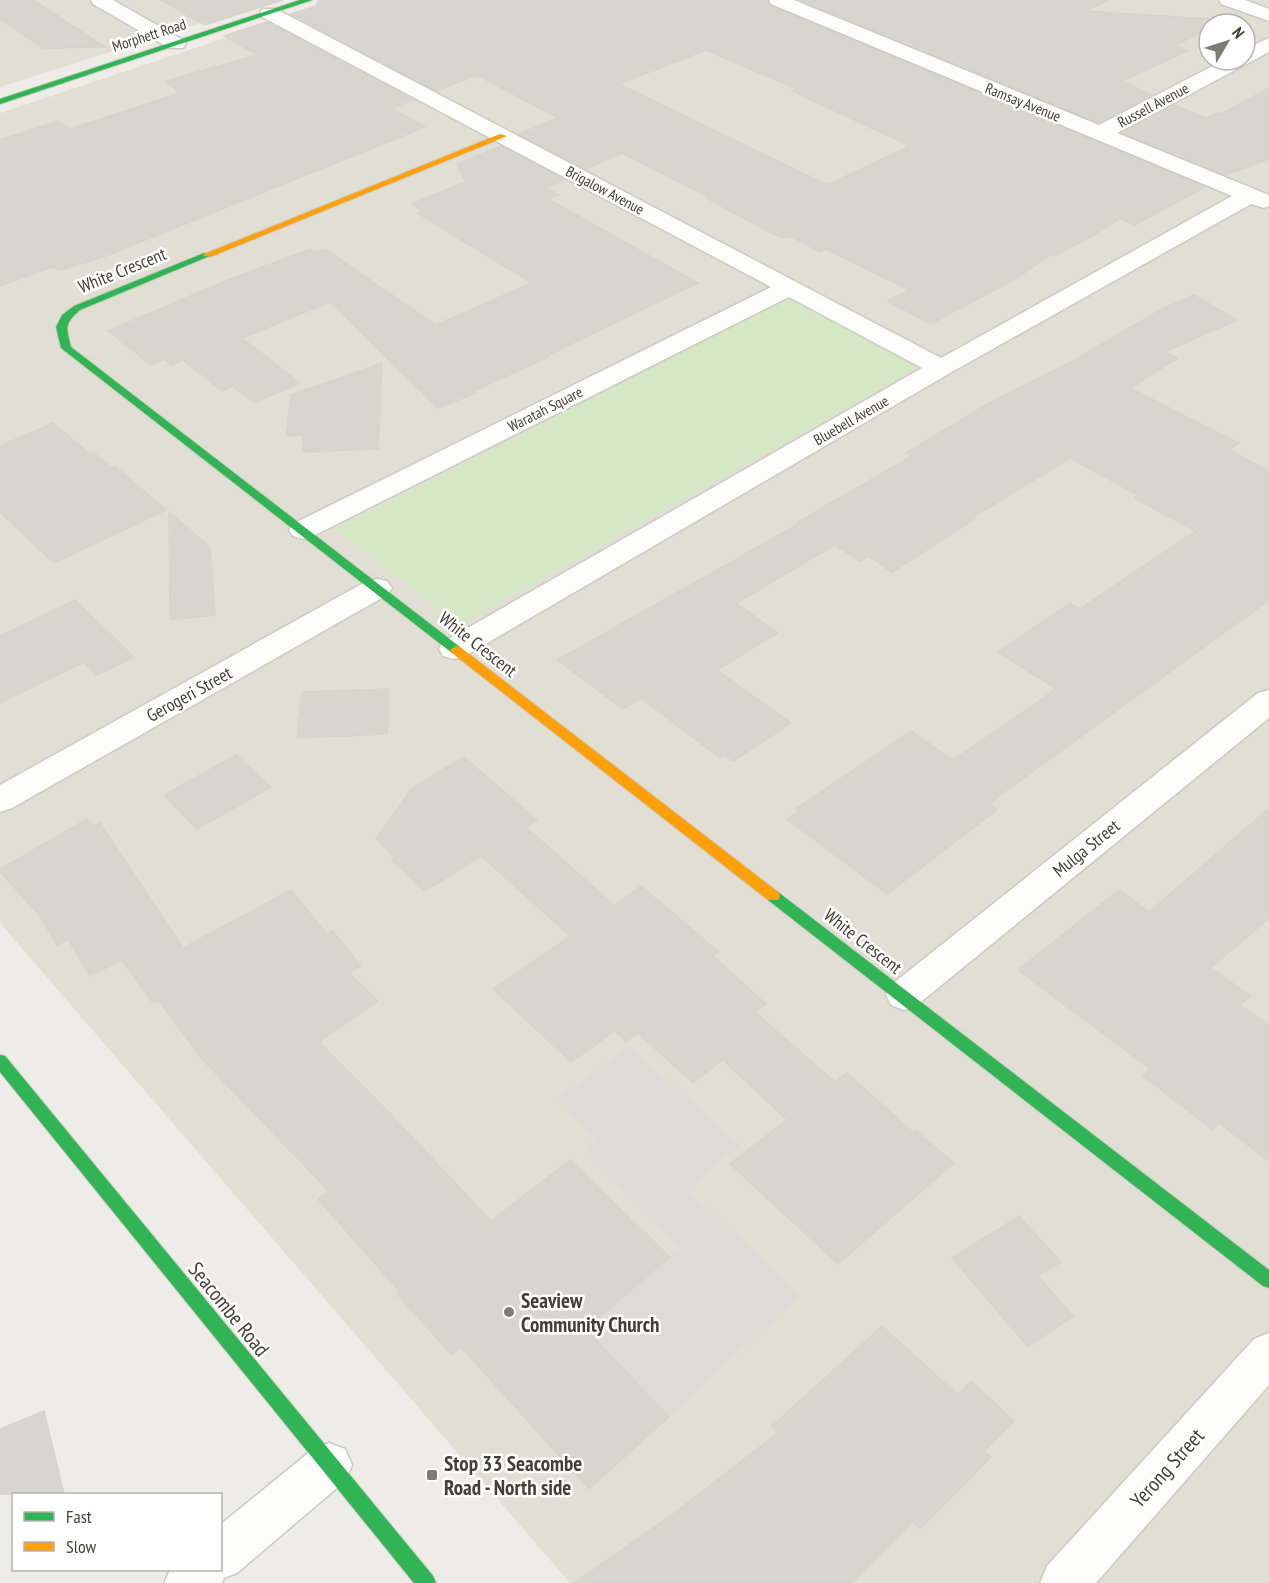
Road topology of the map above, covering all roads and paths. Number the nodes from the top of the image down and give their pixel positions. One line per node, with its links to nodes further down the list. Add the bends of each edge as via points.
1 (100, 0): 7 (street)
2 (308, 0): 5 (street, Morphett Road)
3 (778, 0): 10 (street, Ramsay Avenue)
4 (1228, 0): 6 (street)
5 (269, 13): 7 (street, Morphett Road); 11 (street, Brigalow Avenue)
6 (1269, 15)
7 (176, 44): 9 (street, Morphett Road)
8 (1216, 72): 10 (street, Russell Avenue)
9 (0, 102)
10 (1100, 133): 12 (street, Ramsay Avenue)
11 (503, 136): 13 (street, Brigalow Avenue); 15 (street, White Crescent, via 84,304 68,314 60,326 66,348)
12 (1259, 199): 14 (street, Bluebell Avenue)
13 (788, 288): 14 (street, Brigalow Avenue); 15 (street, Waratah Square)
14 (941, 368): 17 (street, Bluebell Avenue)
15 (303, 530): 16 (street, White Crescent)
16 (377, 588): 17 (street, White Crescent); 19 (street, Gerogeri Street)
17 (454, 649): 20 (street, White Crescent)
18 (1269, 701): 20 (street, Mulga Street)
19 (0, 800)
20 (904, 995): 22 (street, White Crescent)
21 (0, 1060): 24 (street, Seacombe Road)
22 (1269, 1280)
23 (1269, 1353): 29 (street, Yerong Street)
24 (329, 1465): 25 (street); 28 (street, Seacombe Road)
25 (222, 1554)
26 (202, 1571): 27 (street)
27 (188, 1583)
28 (426, 1583)
29 (1064, 1583)

